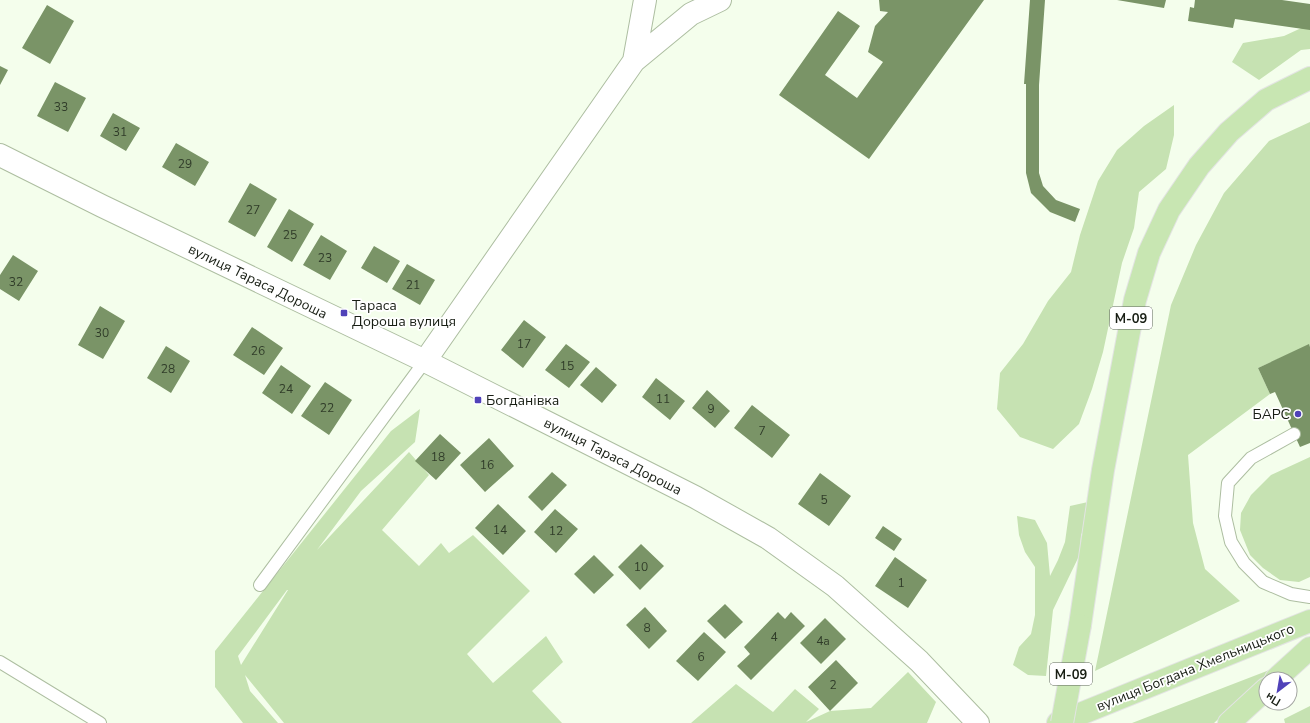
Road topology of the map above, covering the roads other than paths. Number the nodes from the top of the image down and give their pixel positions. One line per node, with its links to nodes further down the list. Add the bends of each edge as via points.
1 (645, 0): 3 (street)
2 (720, 0): 3 (street, via 691,14)
3 (634, 61): 6 (street)
4 (1310, 78): 18 (highway, М-09, bridge, via 1266,100 1229,132 1199,166 1169,210 1149,253 1135,300 1103,470 1080,625)
5 (0, 155): 6 (street, вулиця Тараса Дороша)
6 (425, 361): 8 (lane); 16 (street, вулиця Тараса Дороша, via 695,497 768,538 835,586 919,662)
7 (1294, 434): 9 (lane, via 1251,458 1228,483 1225,516 1231,542 1244,563 1262,582 1291,594)
8 (260, 585)
9 (1310, 598)
10 (1310, 621): 17 (highway, вулиця Богдана Хмельницького)
11 (1310, 648): 13 (highway)
12 (0, 662): 15 (lane)
13 (1285, 671)
14 (1258, 696): 19 (highway)
15 (100, 723)
16 (978, 723)
17 (1058, 723)
18 (1062, 723)
19 (1229, 723)

